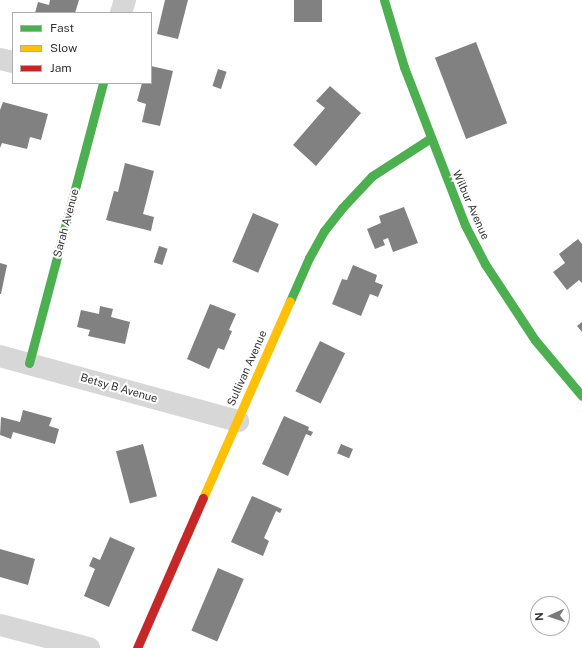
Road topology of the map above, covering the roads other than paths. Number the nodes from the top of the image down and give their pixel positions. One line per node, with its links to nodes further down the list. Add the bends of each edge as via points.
1 (125, 0): 3 (street)
2 (384, 0): 7 (street, Wilbur Avenue, via 404,67)
3 (121, 12)
4 (0, 59): 5 (street)
5 (12, 62)
6 (99, 84): 9 (street, Sarah Avenue)
7 (431, 138): 10 (street, Wilbur Avenue, via 465,224 485,264 535,340); 11 (street, Sullivan Avenue, via 372,176 324,231 309,258)
8 (0, 356): 9 (street, Betsy B Avenue)
9 (29, 363): 11 (street, Betsy B Avenue)
10 (582, 396)
11 (238, 421): 14 (street, Sullivan Avenue)
12 (0, 625): 13 (street)
13 (89, 648)
14 (137, 648)

